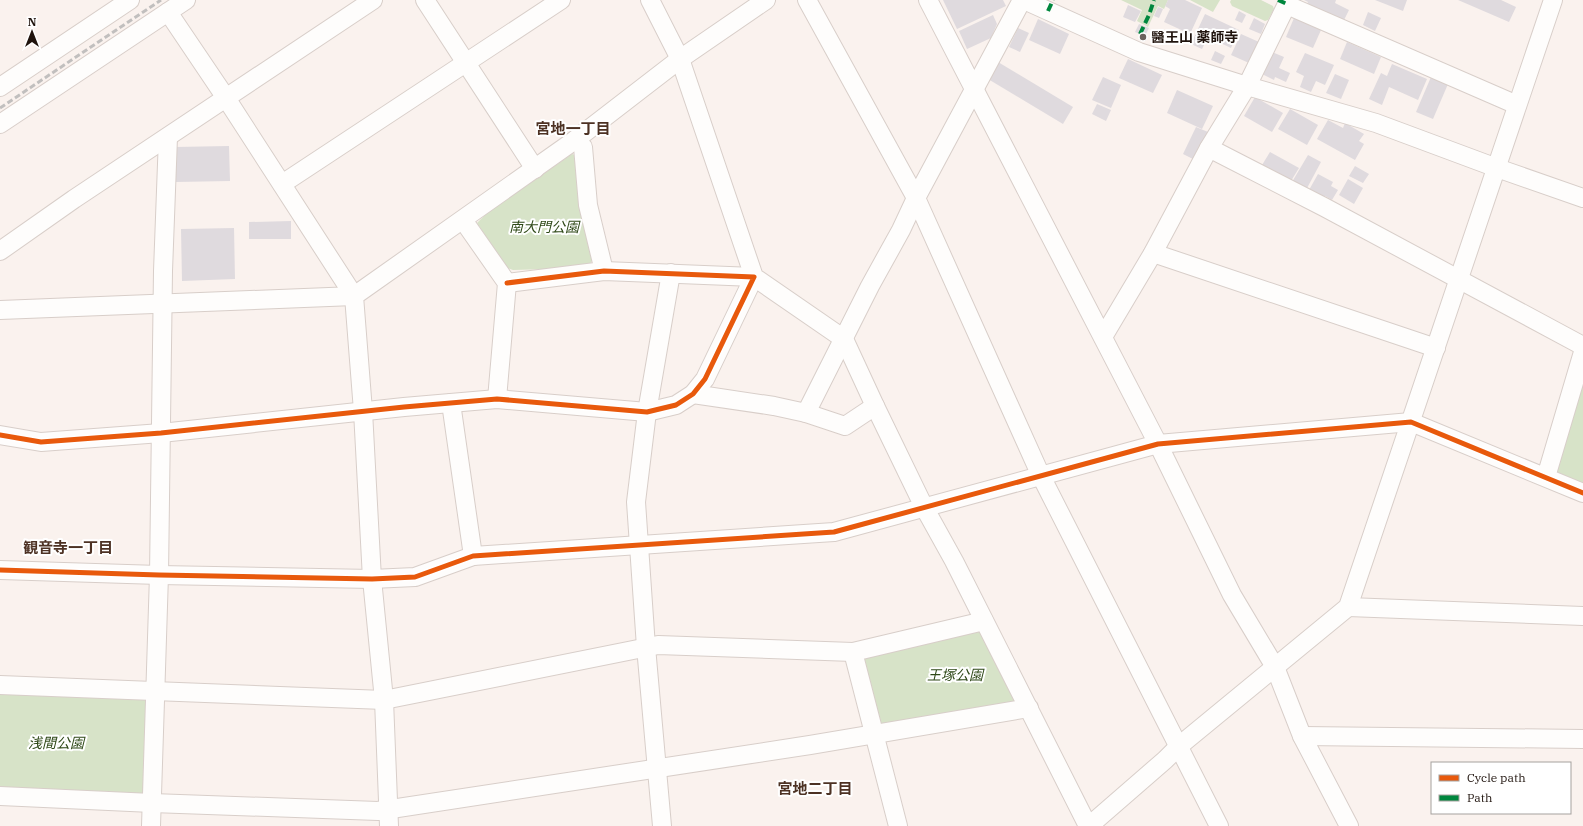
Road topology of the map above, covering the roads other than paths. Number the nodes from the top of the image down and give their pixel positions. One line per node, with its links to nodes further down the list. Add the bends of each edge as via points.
1 (130, 0): 13 (street)
2 (186, 0): 14 (street)
3 (373, 0): 20 (street)
4 (425, 0): 16 (street)
5 (561, 0): 16 (street)
6 (650, 0): 15 (street)
7 (766, 0): 15 (street)
8 (807, 0): 29 (street)
9 (928, 0): 19 (street)
10 (1023, 0): 17 (street, via 1139,52); 19 (street)
11 (1553, 0): 21 (street)
12 (1288, 2): 17 (street); 21 (street)
13 (110, 7): 18 (street)
14 (168, 12): 20 (street); 22 (street)
15 (680, 59): 24 (street); 36 (street)
16 (465, 63): 27 (street); 28 (street)
17 (1247, 86): 25 (street); 26 (street, via 1376,123)
18 (0, 87)
19 (974, 90): 29 (street); 42 (street)
20 (226, 98): 23 (street); 28 (street)
21 (1518, 104): 26 (street)
22 (0, 124)
23 (168, 137): 32 (street); 40 (street)
24 (576, 140): 27 (street); 34 (street, via 583,147 588,205)
25 (1209, 148): 33 (street); 37 (street)
26 (1497, 168): 30 (street); 37 (street)
27 (535, 169): 31 (street)
28 (282, 184): 39 (street)
29 (916, 198): 43 (street); 58 (street)
30 (1583, 198)
31 (463, 220): 38 (street); 39 (street)
32 (0, 252)
33 (1153, 253): 42 (street); 45 (street)
34 (604, 271): 35 (street); 38 (street)
35 (671, 273): 36 (street); 52 (street)
36 (754, 277): 43 (street); 47 (street, via 705,378)
37 (1459, 279): 44 (street); 45 (street)
38 (507, 283): 48 (street)
39 (354, 296): 40 (street); 51 (street)
40 (163, 304): 41 (street); 55 (street)
41 (0, 310)
42 (1103, 337): 57 (street)
43 (844, 339): 50 (street); 53 (street)
44 (1583, 346)
45 (1436, 348): 54 (street)
46 (1583, 352): 59 (street)
47 (693, 394): 52 (street, via 676,405); 53 (street)
48 (497, 399): 49 (street); 52 (street)
49 (451, 403): 51 (street); 63 (street)
50 (875, 406): 53 (street, via 845,426); 61 (street)
51 (363, 411): 55 (street); 66 (street)
52 (647, 412): 62 (street, via 636,502)
53 (806, 413)
54 (1411, 422): 57 (street); 59 (street); 67 (street)
55 (161, 434): 56 (street, via 41,442); 65 (street)
56 (0, 435)
57 (1158, 444): 58 (street); 72 (street, via 1232,594)
58 (1041, 476): 61 (street); 80 (street)
59 (1546, 477): 60 (street)
60 (1583, 493)
61 (924, 507): 62 (street, via 834,532); 69 (street)
62 (638, 546): 63 (street); 70 (street)
63 (473, 556): 66 (street, via 415,577)
64 (0, 570): 65 (street)
65 (159, 575): 66 (street); 74 (street)
66 (372, 579): 75 (street)
67 (1348, 607): 68 (street); 72 (street)
68 (1583, 616)
69 (984, 621): 71 (street); 76 (street)
70 (646, 648): 71 (street, via 658,645); 75 (street); 81 (street)
71 (853, 652): 77 (street)
72 (1275, 667): 78 (street); 80 (street)
73 (0, 686): 74 (street)
74 (156, 692): 75 (street); 83 (street)
75 (384, 700): 84 (street)
76 (1029, 708): 77 (street); 88 (street)
77 (874, 734): 81 (street); 87 (street)
78 (1302, 736): 79 (street); 90 (street)
79 (1583, 739)
80 (1179, 746): 88 (street); 89 (street)
81 (657, 767): 84 (street); 86 (street)
82 (0, 796): 83 (street)
83 (152, 803): 84 (street, via 378,811); 85 (street)
84 (389, 817)
85 (151, 826)
86 (662, 826)
87 (898, 826)
88 (1088, 826)
89 (1218, 826)
90 (1349, 826)

